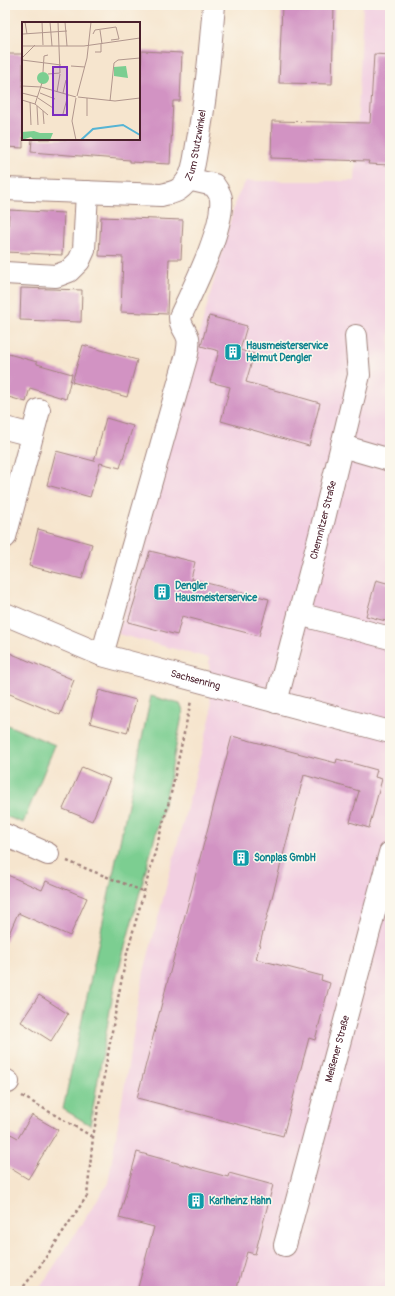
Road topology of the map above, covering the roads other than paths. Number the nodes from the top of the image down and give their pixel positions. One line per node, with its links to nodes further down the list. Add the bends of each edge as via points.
1 (214, 5): 2 (street, Zum Stutzwinkel, via 205,98 193,165)
2 (188, 179): 4 (street, Zum Stutzwinkel, via 178,190 161,195); 16 (street, via 214,185 221,197 220,214 199,276 180,317 180,323 188,339 187,354)
3 (5, 189): 4 (street, Zum Stutzwinkel)
4 (87, 192): 5 (street, via 84,250 79,261 69,271 56,276)
5 (5, 273)
6 (356, 336): 10 (street, Chemnitzer Straße, via 359,375)
7 (39, 410): 9 (street)
8 (5, 428): 9 (street)
9 (32, 435): 12 (street)
10 (342, 446): 11 (street); 14 (street, Chemnitzer Straße)
11 (390, 460)
12 (5, 537)
13 (5, 614): 16 (street, Sachsenring)
14 (299, 614): 15 (street); 17 (street, Chemnitzer Straße)
15 (390, 638)
16 (102, 655): 17 (street, Sachsenring)
17 (276, 702): 18 (street, Sachsenring)
18 (390, 732)
19 (5, 835): 21 (street)
20 (390, 853): 22 (street, Meißener Straße)
21 (48, 854)
22 (286, 1245)

